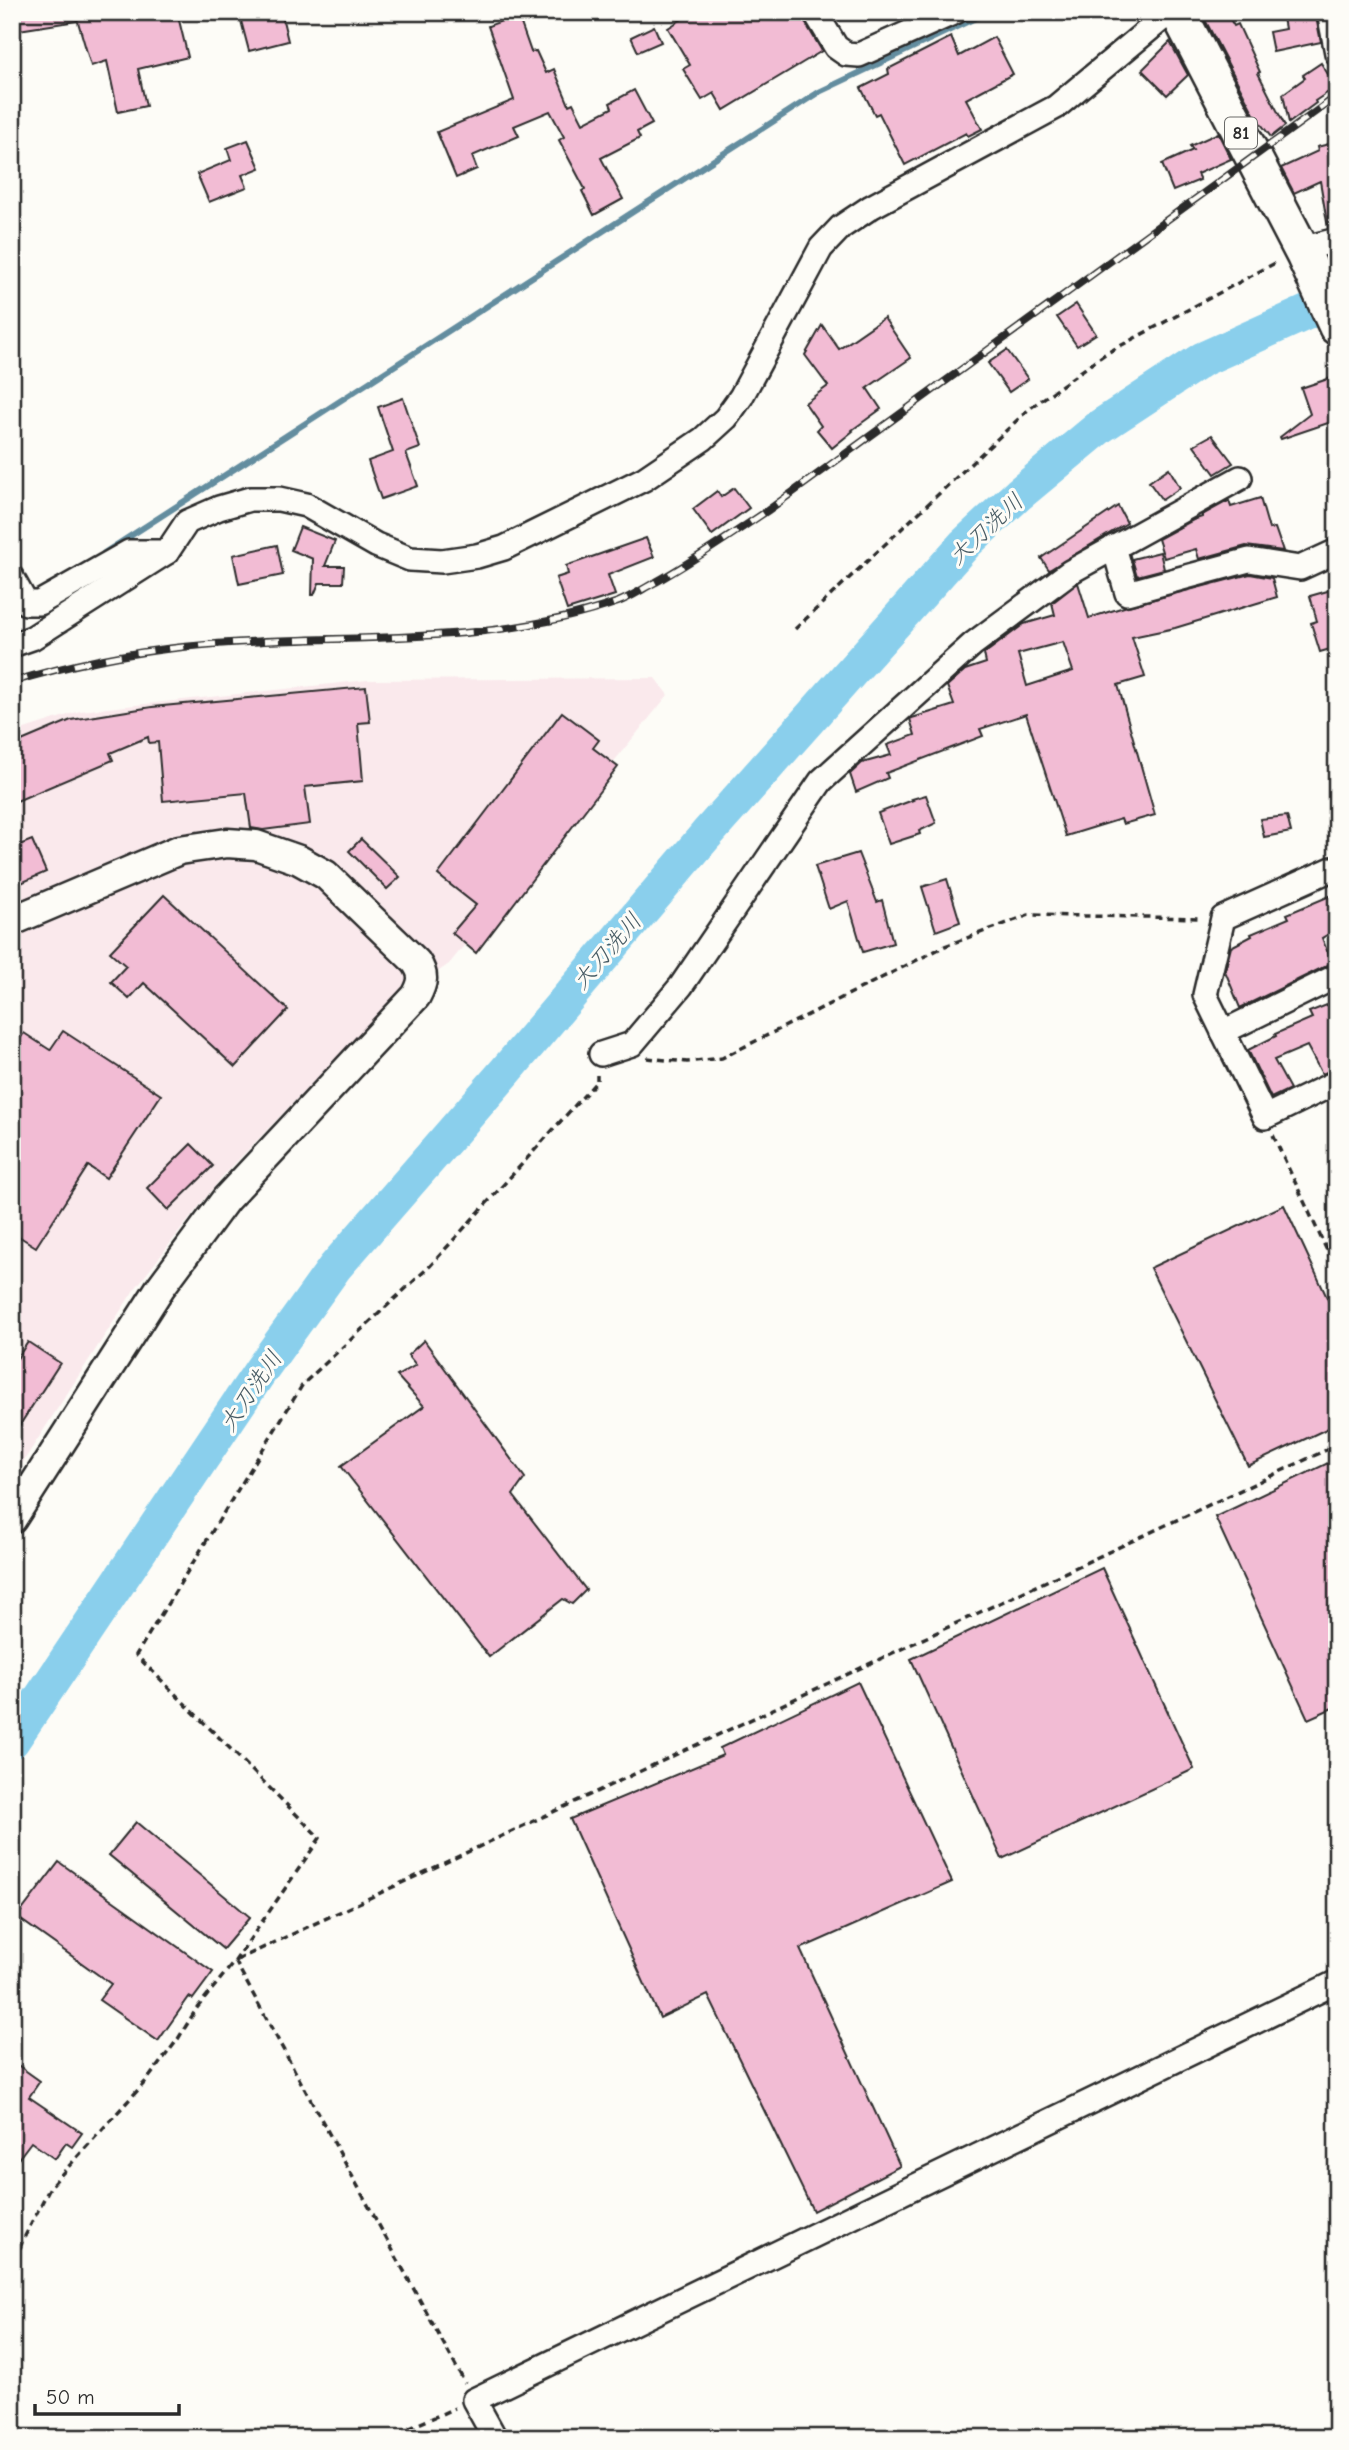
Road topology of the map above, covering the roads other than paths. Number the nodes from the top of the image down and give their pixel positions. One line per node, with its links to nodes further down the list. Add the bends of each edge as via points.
1 (815, 12): 2 (street, via 836,47 859,55)
2 (955, 12)
3 (1170, 12): 13 (street, via 1056,107 841,227 821,247 726,418 704,439 644,479 504,548 477,556 410,559 306,505 279,499 250,499 187,522)
4 (1178, 12): 8 (main road, 81)
5 (1329, 12): 6 (street)
6 (1337, 53)
7 (1337, 240): 8 (street)
8 (1302, 252): 9 (main road, 81)
9 (1337, 327)
10 (1240, 478): 11 (street)
11 (1114, 547): 12 (street, via 1127,593 1249,560 1300,568); 20 (street, via 1070,572 973,644 821,781 681,986 632,1044)
12 (1337, 551)
13 (167, 552): 14 (street, via 129,552 39,603 26,603); 15 (street, via 32,638)
14 (12, 578)
15 (12, 645)
16 (1337, 869): 19 (street, via 1223,918 1205,995)
17 (12, 921): 22 (street, via 179,850 227,843 256,845 326,875 423,972 416,996 226,1199 160,1288)
18 (1337, 976): 19 (street)
19 (1223, 1032): 21 (street, via 1265,1117)
20 (601, 1054)
21 (1337, 1082)
22 (12, 1519)
23 (1337, 1982): 24 (street, via 474,2400)
24 (495, 2438)

